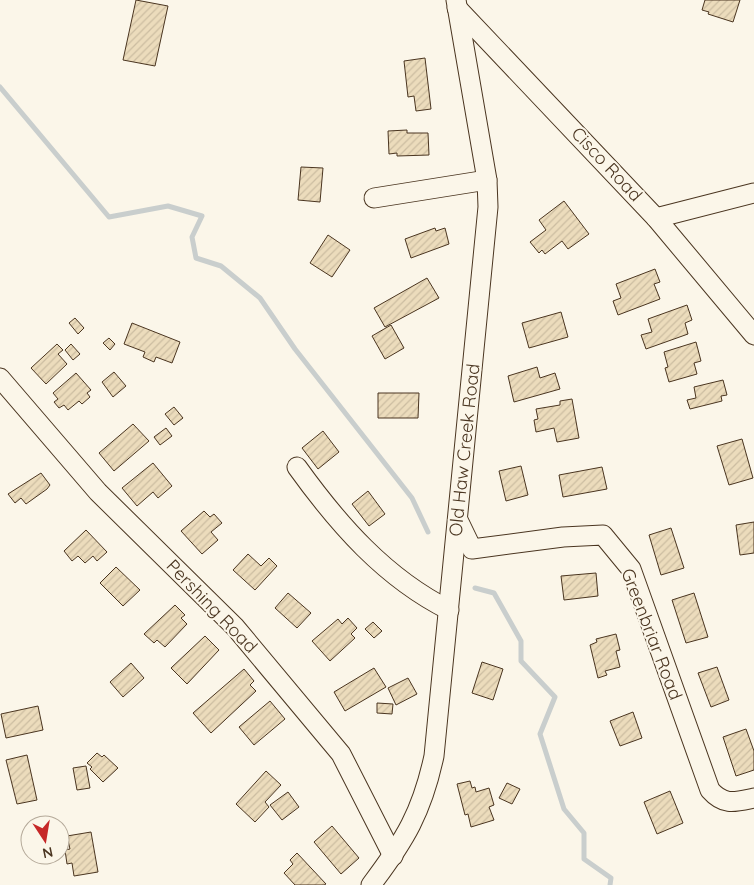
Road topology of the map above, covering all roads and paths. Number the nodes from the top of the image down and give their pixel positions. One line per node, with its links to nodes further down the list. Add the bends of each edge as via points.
1 (456, 3): 2 (street, Old Haw Creek Road); 5 (street, Cisco Road)
2 (487, 180): 4 (street); 9 (street, Old Haw Creek Road, via 488,207)
3 (754, 193): 5 (street)
4 (374, 198)
5 (656, 218): 6 (street, Cisco Road)
6 (754, 335)
7 (0, 378): 12 (street, Pershing Road, via 98,492 235,626 341,754)
8 (297, 467): 10 (street, via 319,498 379,563 404,585)
9 (458, 520): 10 (street, Old Haw Creek Road); 11 (street, Greenbriar Road, via 472,549 603,535 631,568 710,790 718,800 733,802)
10 (449, 610): 12 (street, Old Haw Creek Road, via 430,777 417,815)
11 (754, 798)
12 (393, 856): 13 (street, Old Haw Creek Road)
13 (371, 885)

